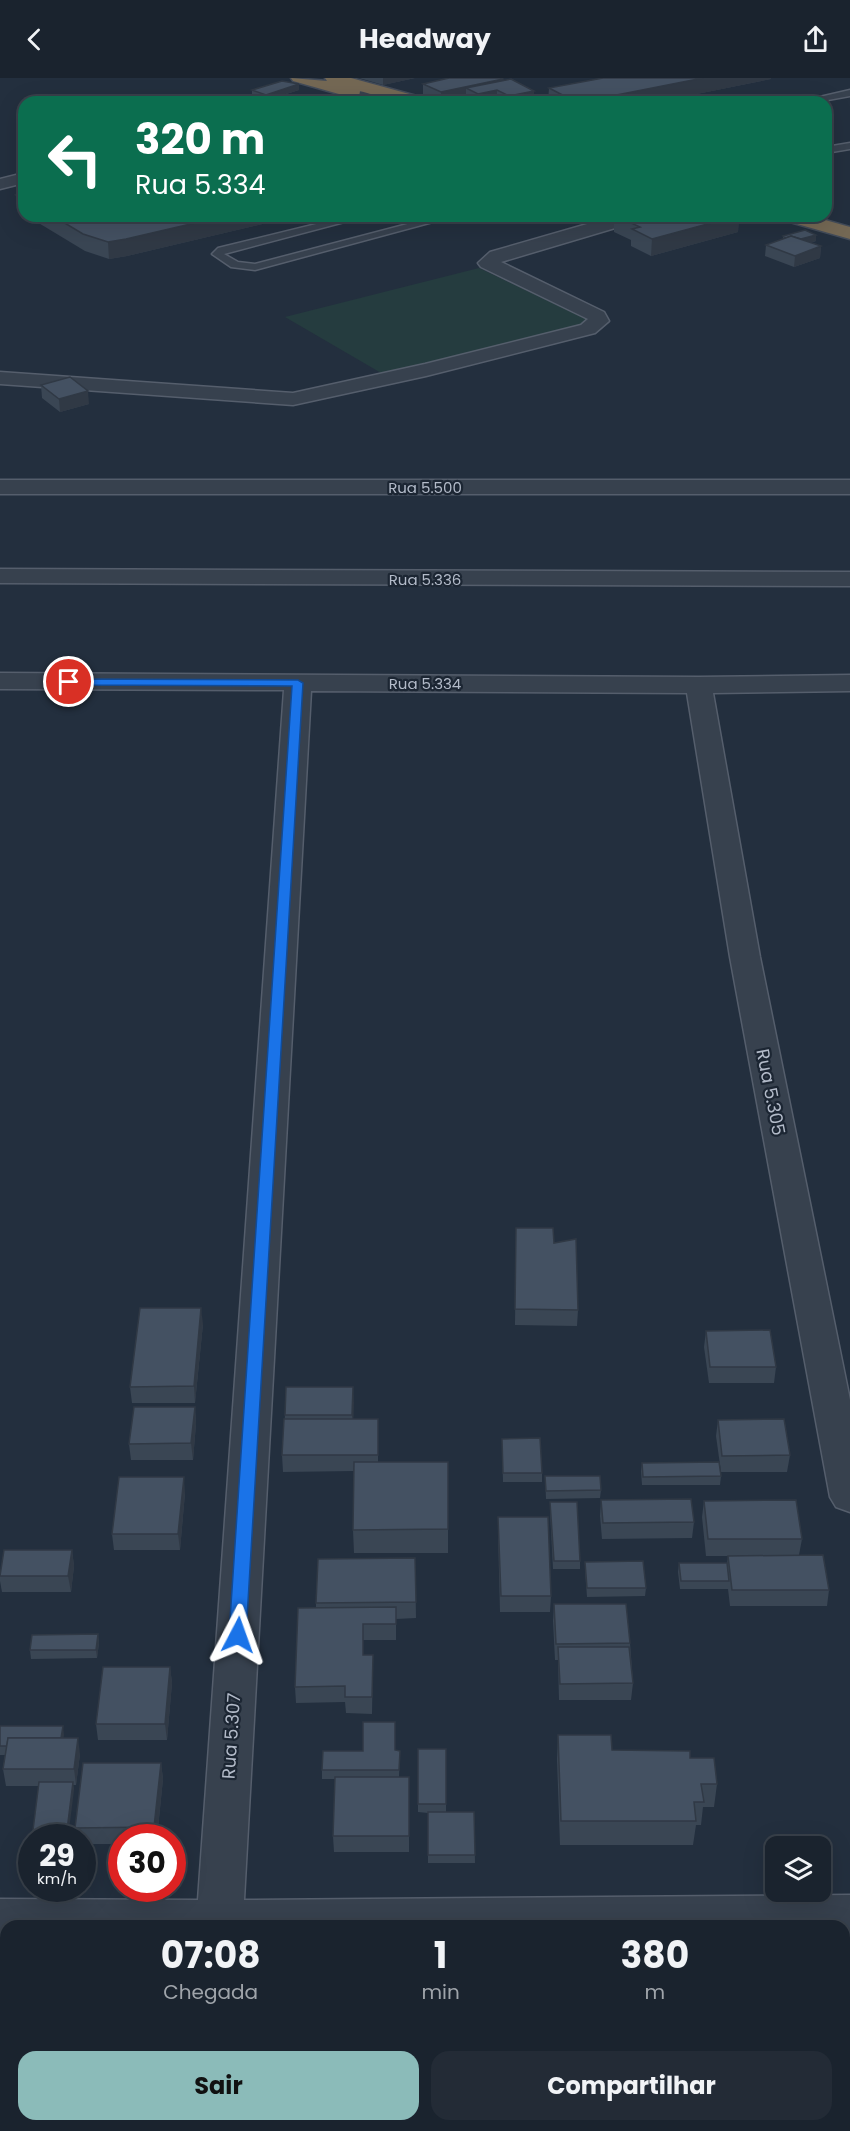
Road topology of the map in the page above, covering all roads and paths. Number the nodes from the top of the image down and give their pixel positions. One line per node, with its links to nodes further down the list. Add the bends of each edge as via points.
1 (299, 78): 4 (highway)
2 (333, 78): 5 (highway)
3 (850, 93): 6 (lane)
4 (364, 96)
5 (397, 96)
6 (832, 96)
7 (850, 146): 8 (lane)
8 (832, 149)
9 (18, 180): 10 (street)
10 (0, 184)
11 (832, 218): 16 (highway)
12 (337, 222): 13 (lane, via 217,254 234,265 255,267)
13 (427, 222)
14 (614, 222): 18 (street, via 497,256 488,263 597,316 599,321 588,329 293,399)
15 (811, 222): 17 (highway)
16 (850, 223)
17 (850, 233)
18 (0, 378)
19 (0, 487): 20 (street, Rua 5.500)
20 (850, 488)
21 (0, 576): 22 (street, Rua 5.336)
22 (850, 579)
23 (0, 681): 24 (street, Rua 5.334)
24 (298, 683): 26 (street, Rua 5.334); 31 (street, Rua 5.307)
25 (850, 683): 26 (street, Rua 5.334)
26 (699, 685): 27 (street, Rua 5.305, via 745,957)
27 (850, 1497)
28 (850, 1915): 32 (street)
29 (0, 1919): 30 (street)
30 (44, 1920)
31 (219, 1920)
32 (499, 1920)

